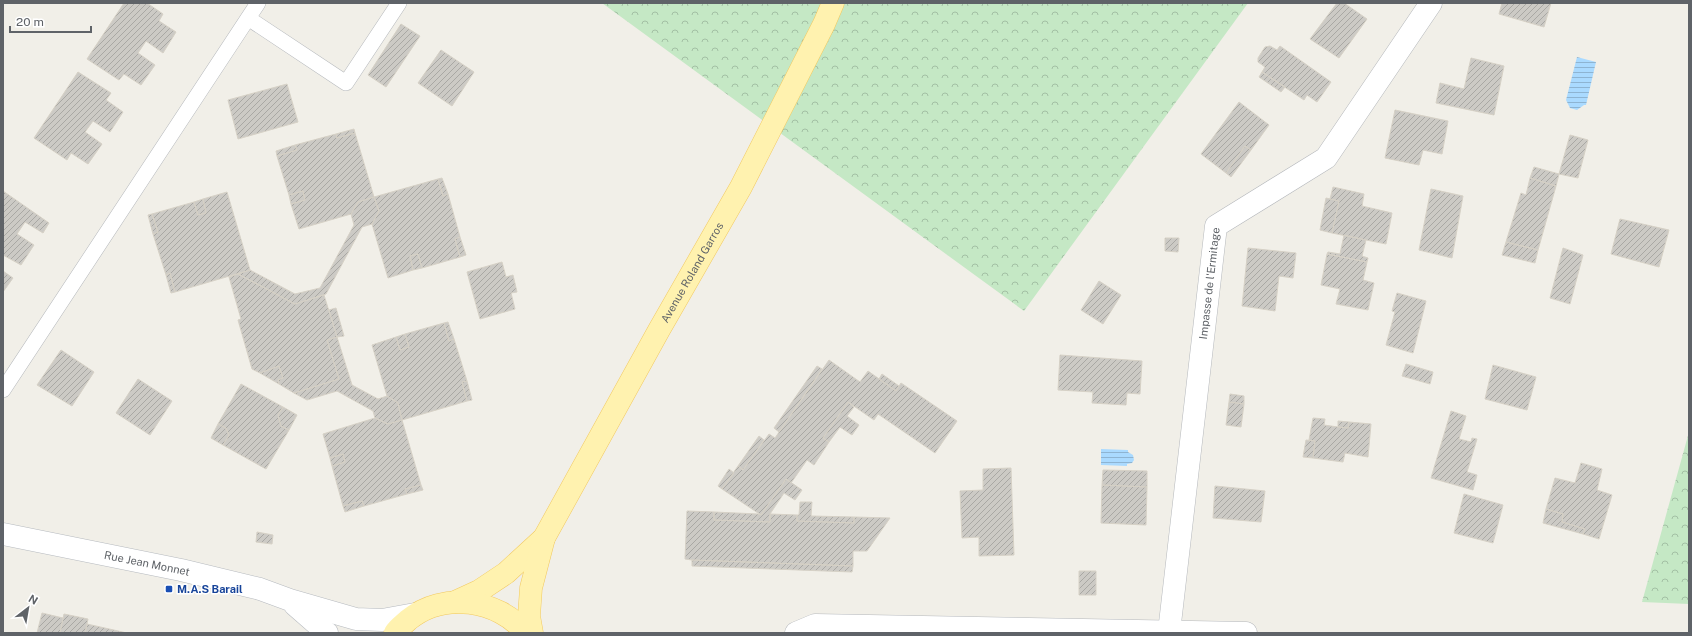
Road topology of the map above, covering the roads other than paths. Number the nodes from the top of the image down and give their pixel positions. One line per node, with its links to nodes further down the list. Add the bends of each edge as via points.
1 (258, 3): 5 (lane)
2 (398, 3): 5 (lane, via 346,83)
3 (833, 3): 8 (main road, Avenue Roland Garros, via 741,187)
4 (1431, 3): 12 (street, Impasse de l'Ermitage, via 1326,158 1216,226)
5 (248, 18): 6 (lane)
6 (3, 390)
7 (3, 534): 9 (street, Rue Jean Monnet, via 181,570 260,589)
8 (544, 538): 10 (main road, Avenue Roland Garros, via 506,574); 16 (main road, Avenue Roland Garros, via 531,588 529,616)
9 (290, 600): 11 (street, Rue Jean Monnet, via 356,619 382,620); 13 (street, Rue Jean Monnet)
10 (455, 602): 11 (main road, via 434,606); 15 (main road, via 478,603 500,611)
11 (415, 614): 14 (main road)
12 (1169, 632): 17 (street, via 815,625); 18 (street)
13 (327, 633)
14 (395, 633)
15 (526, 633)
16 (532, 633)
17 (796, 633)
18 (1246, 633)

